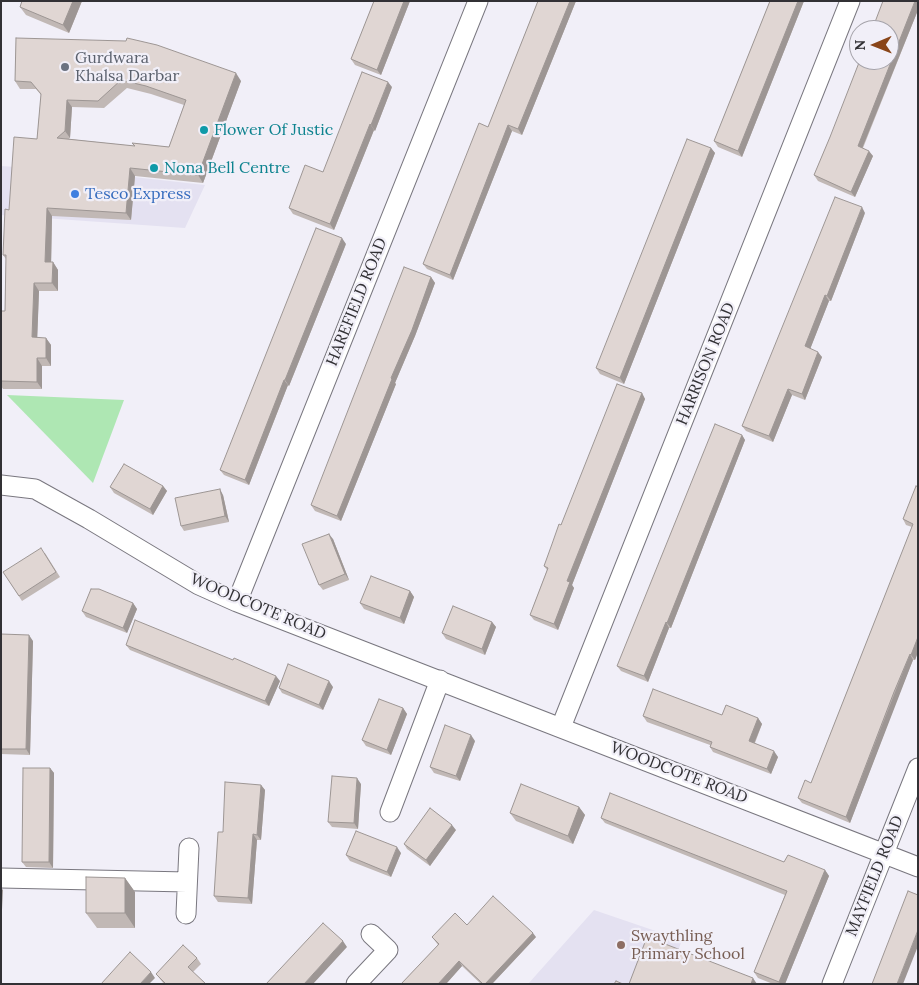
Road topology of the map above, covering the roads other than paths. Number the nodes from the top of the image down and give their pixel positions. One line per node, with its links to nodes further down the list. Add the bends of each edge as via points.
1 (478, 1): 4 (street, HAREFIELD ROAD)
2 (850, 1): 6 (street, HARRISON ROAD)
3 (1, 484): 4 (street, WOODCOTE ROAD, via 34,489 199,585)
4 (237, 602): 5 (street, WOODCOTE ROAD)
5 (440, 680): 6 (street, WOODCOTE ROAD); 8 (street)
6 (561, 727): 10 (street, WOODCOTE ROAD)
7 (918, 768): 10 (street, MAYFIELD ROAD)
8 (390, 812)
9 (189, 848): 13 (street)
10 (884, 854): 11 (street, WOODCOTE ROAD); 17 (street, MAYFIELD ROAD)
11 (918, 867)
12 (1, 878): 13 (street)
13 (187, 882): 14 (street)
14 (186, 914)
15 (371, 934): 16 (street, via 388,950)
16 (356, 984)
17 (832, 984)

